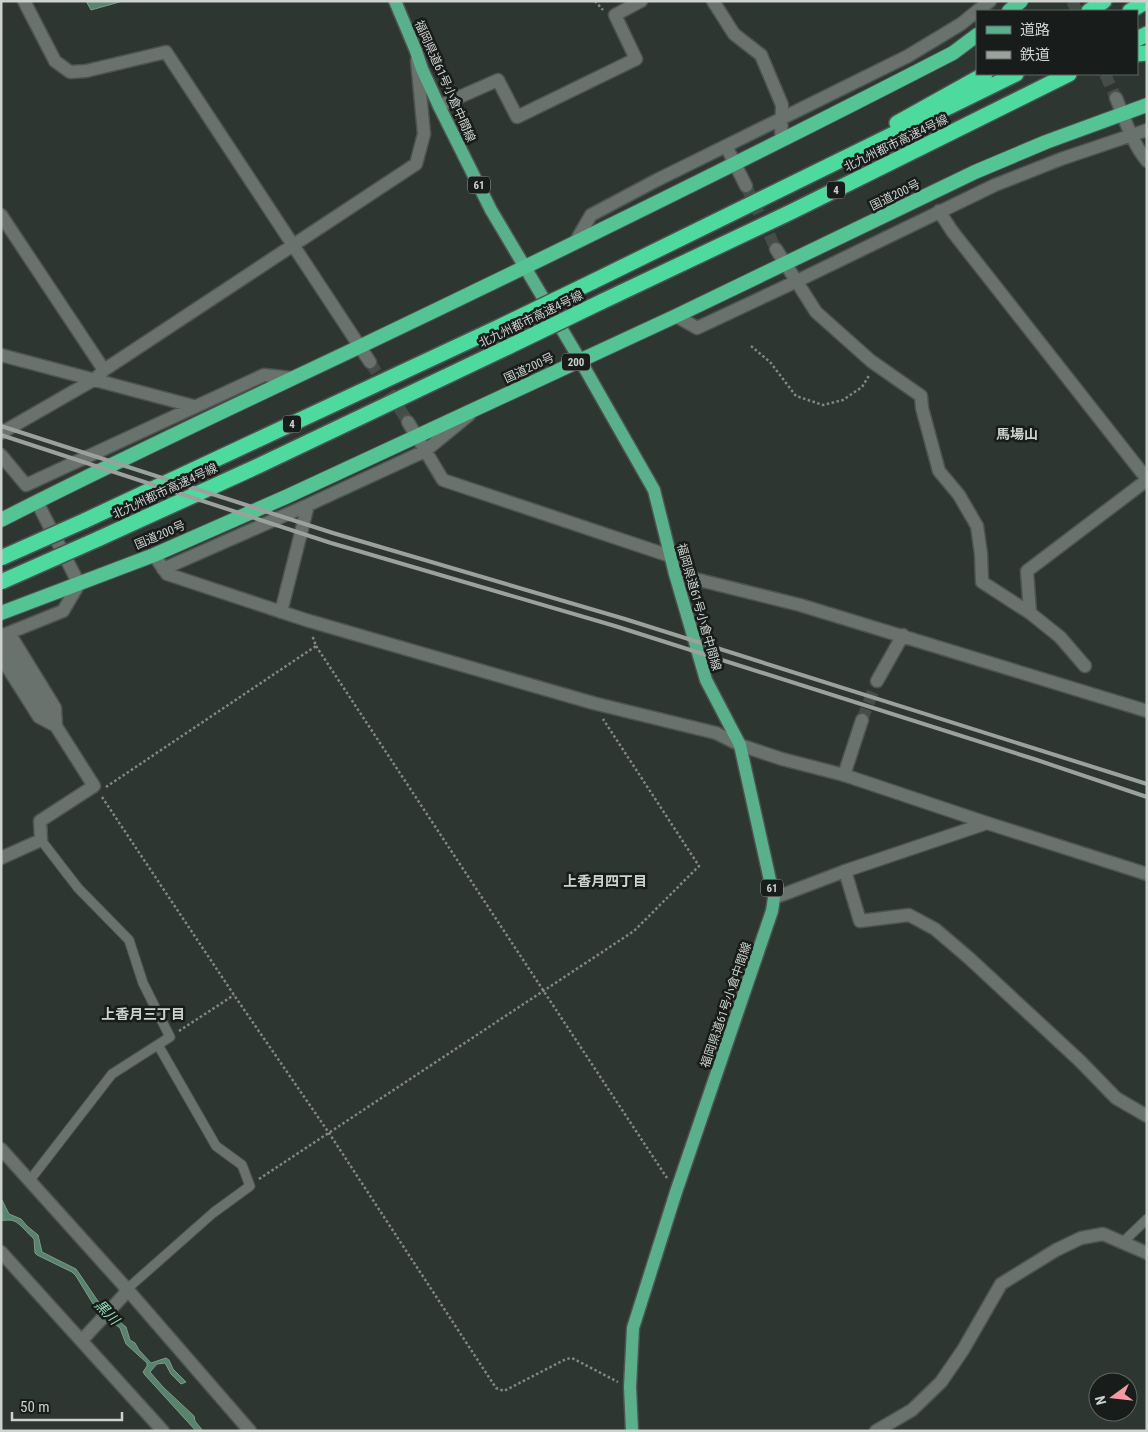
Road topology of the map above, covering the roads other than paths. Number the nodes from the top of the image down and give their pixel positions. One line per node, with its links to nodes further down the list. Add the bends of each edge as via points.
1 (24, 1): 35 (street, via 55,61 70,72 166,52)
2 (396, 1): 15 (main road, 福岡県道61号小倉中間線 / 61)
3 (641, 1): 21 (street, via 615,15 636,59 517,117 498,80)
4 (713, 1): 23 (street, via 734,34 762,55 782,104)
5 (990, 1): 9 (street)
6 (1021, 1): 10 (highway)
7 (1104, 1): 11 (highway)
8 (1147, 1): 12 (highway)
9 (978, 10)
10 (1010, 10)
11 (1090, 10)
12 (1132, 10)
13 (976, 12): 23 (street, via 908,56)
14 (976, 36): 26 (highway, via 953,53)
15 (416, 50): 21 (main road, 福岡県道61号小倉中間線 / 61); 35 (street, via 424,134 416,164)
16 (983, 75): 31 (highway)
17 (1014, 75): 31 (highway, 北九州都市高速4号線 / 4)
18 (1068, 75): 64 (highway, 北九州都市高速4号線 / 4, bridge, via 793,211 258,466)
19 (1116, 98): 22 (street)
20 (1147, 105): 22 (highway, 国道200号 / 200)
21 (439, 106): 38 (main road, 福岡県道61号小倉中間線 / 61, via 491,210)
22 (1122, 113): 25 (street); 37 (highway, 国道200号 / 200, via 975,172)
23 (782, 120): 26 (street); 27 (street)
24 (1147, 130): 25 (street)
25 (1131, 135): 28 (street); 32 (street, via 995,185)
26 (781, 141): 29 (highway)
27 (726, 146): 29 (street); 34 (street, via 591,215)
28 (1147, 162)
29 (735, 163): 30 (street); 34 (highway)
30 (746, 186)
31 (782, 190): 61 (highway, 北九州都市高速4号線 / 4, bridge, via 499,327)
32 (939, 211): 39 (street); 55 (street)
33 (1, 215): 45 (street)
34 (576, 241): 38 (highway)
35 (291, 245): 41 (street); 45 (street)
36 (776, 249): 37 (street)
37 (785, 264): 39 (street); 40 (highway, 国道200号 / 200)
38 (524, 267): 41 (highway); 43 (main road, 福岡県道61号小倉中間線 / 61)
39 (797, 281): 40 (street, via 697,328); 68 (street, via 816,312 871,361 921,396 939,470 959,495 977,526 982,582)
40 (676, 316): 43 (highway, 国道200号 / 200)
41 (360, 347): 44 (street); 46 (highway)
42 (1, 355): 47 (street)
43 (580, 360): 49 (highway, 国道200号 / 200); 60 (main road, 福岡県道61号小倉中間線 / 61, via 654,490)
44 (370, 362)
45 (104, 370): 47 (street)
46 (292, 378): 48 (street, via 264,375); 56 (highway)
47 (95, 379): 48 (street); 51 (street)
48 (194, 406): 54 (street, via 26,485)
49 (479, 407): 52 (highway, 国道200号 / 200); 53 (street)
50 (408, 422): 52 (street)
51 (1, 433)
52 (417, 436): 53 (street); 59 (highway, 国道200号 / 200)
53 (425, 451): 57 (street); 60 (street, via 443,480)
54 (1, 455)
55 (1147, 479): 68 (street, via 1027,571)
56 (37, 502): 58 (highway); 65 (street)
57 (308, 505): 62 (street); 66 (street)
58 (1, 520)
59 (154, 555): 62 (street); 65 (highway, 国道200号 / 200)
60 (670, 556): 63 (main road, 福岡県道61号小倉中間線 / 61)
61 (1, 558)
62 (163, 569): 66 (street, via 167,574)
63 (675, 574): 69 (street); 75 (main road, 福岡県道61号小倉中間線 / 61, via 706,680)
64 (1, 582)
65 (79, 584): 67 (highway, 国道200号 / 200); 70 (street, via 63,610)
66 (281, 612): 75 (street, via 593,703 716,733)
67 (1, 613)
68 (1030, 613): 71 (street, via 1060,638)
69 (903, 635): 72 (street); 73 (street)
70 (4, 643): 78 (street, via 94,786 40,821)
71 (1085, 666)
72 (878, 681)
73 (1147, 712)
74 (862, 720): 76 (street)
75 (740, 745): 76 (street); 82 (main road, 福岡県道61号小倉中間線 / 61)
76 (844, 775): 77 (street)
77 (987, 823): 80 (street); 81 (street)
78 (41, 840): 79 (street); 83 (lane, via 78,888 129,940 143,983 170,1037)
79 (1, 858)
80 (845, 871): 82 (street); 84 (street, via 860,921 910,915 935,929 1116,1098)
81 (1147, 874)
82 (774, 898): 95 (main road, 福岡県道61号小倉中間線 / 61, via 633,1328)
83 (158, 1045): 86 (lane, via 112,1074); 91 (lane, via 216,1146 242,1165 250,1186 213,1214)
84 (1147, 1116)
85 (1, 1148): 86 (street)
86 (30, 1180): 91 (street)
87 (1147, 1219): 88 (lane)
88 (1123, 1242): 90 (street); 96 (street, via 1103,1234 1081,1238 1001,1284 941,1382 912,1410)
89 (1, 1252): 92 (street)
90 (1147, 1253)
91 (125, 1292): 92 (street); 94 (street)
92 (85, 1336): 93 (street)
93 (163, 1431)
94 (250, 1431)
95 (632, 1431)
96 (876, 1431)

